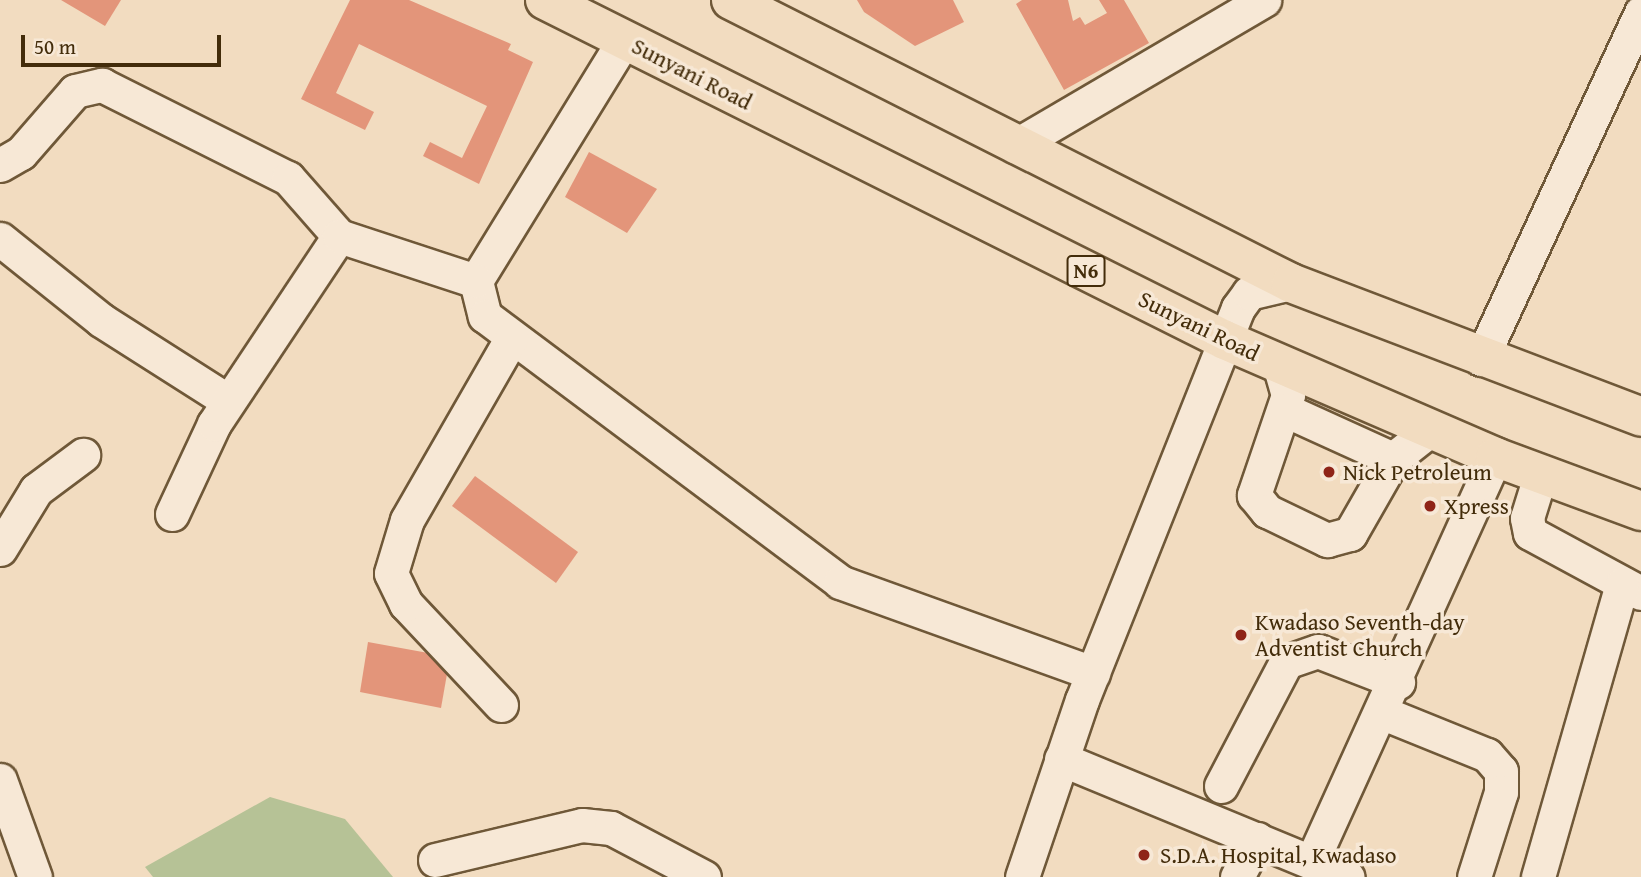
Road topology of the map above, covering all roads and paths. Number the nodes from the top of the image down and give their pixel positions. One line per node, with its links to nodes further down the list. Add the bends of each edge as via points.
1 (545, 0): 5 (main road, Sunyani Road / N6)
2 (1264, 0): 6 (street)
3 (740, 2): 6 (main road)
4 (1641, 12): 14 (street)
5 (624, 40): 10 (street); 13 (main road, Sunyani Road / N6)
6 (1015, 146): 11 (main road)
7 (0, 165): 8 (street, via 21,153 75,91 102,85 288,178)
8 (339, 236): 10 (street); 16 (street)
9 (0, 239): 16 (street, via 101,320)
10 (476, 281): 12 (street, via 485,316)
11 (1292, 283): 13 (street, via 1249,293); 14 (main road)
12 (511, 339): 28 (street, via 839,582); 30 (street, via 407,520 390,573 406,604)
13 (1225, 340): 15 (main road, Sunyani Road / N6); 28 (street)
14 (1481, 359): 18 (main road)
15 (1279, 364): 17 (street, via 1287,380); 19 (main road, Sunyani Road / N6)
16 (228, 401): 25 (street)
17 (1284, 410): 22 (street); 22 (street, via 1254,495 1267,511 1327,540 1340,541 1357,526)
18 (1641, 417)
19 (1431, 429): 21 (main road, Sunyani Road / N6); 22 (street)
20 (83, 455): 26 (street, via 36,490)
21 (1495, 457): 23 (main road, Sunyani Road / N6); 29 (street)
22 (1393, 459)
23 (1541, 474): 24 (main road, Sunyani Road / N6); 27 (street, via 1527,518 1531,533)
24 (1641, 510)
25 (172, 514)
26 (0, 549)
27 (1631, 588): 44 (street)
28 (1093, 673): 32 (street)
29 (1398, 682): 31 (street); 34 (street, via 1318,651 1286,662)
30 (501, 705)
31 (1382, 713): 37 (street); 43 (street, via 1486,755 1501,771 1501,792)
32 (1061, 759): 35 (street); 40 (street)
33 (0, 780): 38 (street)
34 (1221, 786)
35 (1257, 839): 37 (street); 41 (street)
36 (435, 860): 39 (street, via 582,825 611,828)
37 (1312, 861): 42 (street)
38 (35, 877)
39 (704, 877)
40 (1022, 877)
41 (1237, 877)
42 (1348, 877)
43 (1474, 877)
44 (1538, 877)

